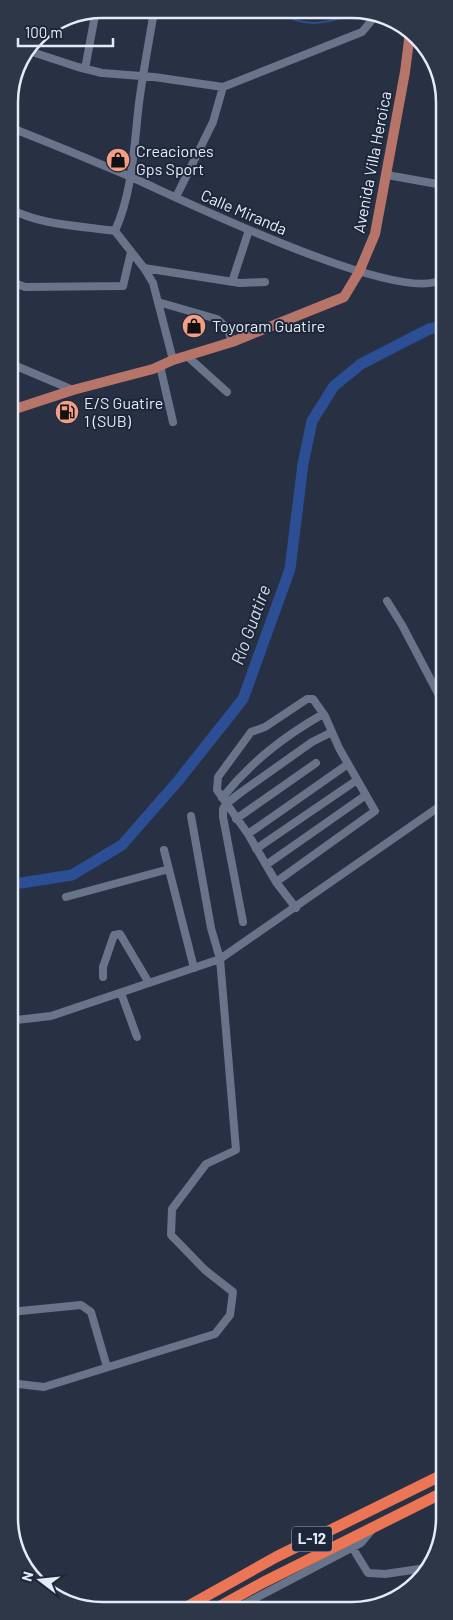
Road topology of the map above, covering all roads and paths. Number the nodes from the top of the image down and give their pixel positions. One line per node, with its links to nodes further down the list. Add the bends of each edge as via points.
1 (94, 18): 6 (street)
2 (153, 18): 7 (street)
3 (372, 20): 8 (street, via 362,32)
4 (409, 40): 10 (main road, Avenida Villa Heroica)
5 (33, 52): 6 (street)
6 (85, 69): 7 (street)
7 (143, 76): 8 (street); 11 (street)
8 (223, 87): 13 (street, via 212,122)
9 (18, 130): 11 (street, Calle Miranda)
10 (387, 174): 12 (street); 19 (main road, Avenida Villa Heroica, via 376,234)
11 (130, 177): 13 (street, Calle Miranda); 15 (street, via 122,215)
12 (436, 184)
13 (176, 197): 16 (street, Calle Miranda)
14 (18, 213): 15 (street, via 58,223)
15 (115, 230): 17 (street)
16 (249, 230): 19 (street, Calle Miranda); 20 (street)
17 (131, 252): 18 (street); 23 (street, via 122,286 25,287)
18 (144, 268): 20 (street); 24 (street, via 153,283)
19 (359, 272): 22 (street, Calle Miranda, via 392,281); 25 (main road, Avenida Villa Heroica, via 344,297)
20 (232, 282): 21 (street)
21 (265, 282)
22 (436, 282)
23 (18, 284)
24 (158, 302): 25 (street, via 217,320 228,329); 27 (street)
25 (232, 342): 26 (main road, Avenida Villa Heroica)
26 (187, 356): 27 (main road, Avenida Villa Heroica); 31 (street)
27 (173, 360): 28 (main road, Avenida Villa Heroica)
28 (160, 366): 30 (main road, Avenida Villa Heroica); 33 (street)
29 (18, 367): 30 (street)
30 (73, 390): 32 (main road, Avenida Villa Heroica)
31 (227, 392)
32 (18, 409)
33 (173, 422)
34 (387, 601): 35 (street)
35 (436, 689)
36 (323, 714): 37 (street); 42 (street, via 260,756); 42 (street, via 313,699 307,699 252,732 218,777 217,790)
37 (332, 732): 39 (street); 42 (street)
38 (316, 763): 45 (street)
39 (348, 764): 40 (street); 46 (street)
40 (357, 780): 41 (street); 47 (street)
41 (366, 795): 49 (street); 51 (street, via 375,811)
42 (224, 801): 45 (street); 54 (street, via 223,817)
43 (436, 809): 53 (street)
44 (190, 816): 55 (street)
45 (236, 819): 46 (street)
46 (248, 834): 47 (street)
47 (256, 849): 49 (street)
48 (164, 850): 50 (street)
49 (266, 865): 51 (street)
50 (170, 869): 52 (street); 56 (street)
51 (276, 882): 53 (street)
52 (66, 897)
53 (296, 908): 55 (street)
54 (243, 922)
55 (220, 959): 56 (street); 63 (street, via 236,1150 206,1164 183,1194 172,1210 171,1235 205,1270 233,1292 230,1315 215,1334)
56 (194, 968): 58 (street)
57 (103, 977): 58 (street, via 103,967 114,935 120,934)
58 (149, 983): 59 (street)
59 (121, 993): 60 (street, via 51,1016); 61 (street)
60 (18, 1020)
61 (137, 1037)
62 (18, 1311): 63 (street, via 81,1305 91,1312)
63 (107, 1367): 64 (street, via 44,1386)
64 (18, 1384)
65 (435, 1478): 70 (highway, L-12, via 276,1557)
66 (435, 1496): 67 (highway, L-12)
67 (375, 1526): 68 (street, L-12, via 361,1543); 71 (highway, L-12)
68 (352, 1547): 69 (street, via 368,1572 385,1574); 72 (street, L-12)
69 (418, 1569)
70 (197, 1602)
71 (229, 1602)
72 (250, 1602)

